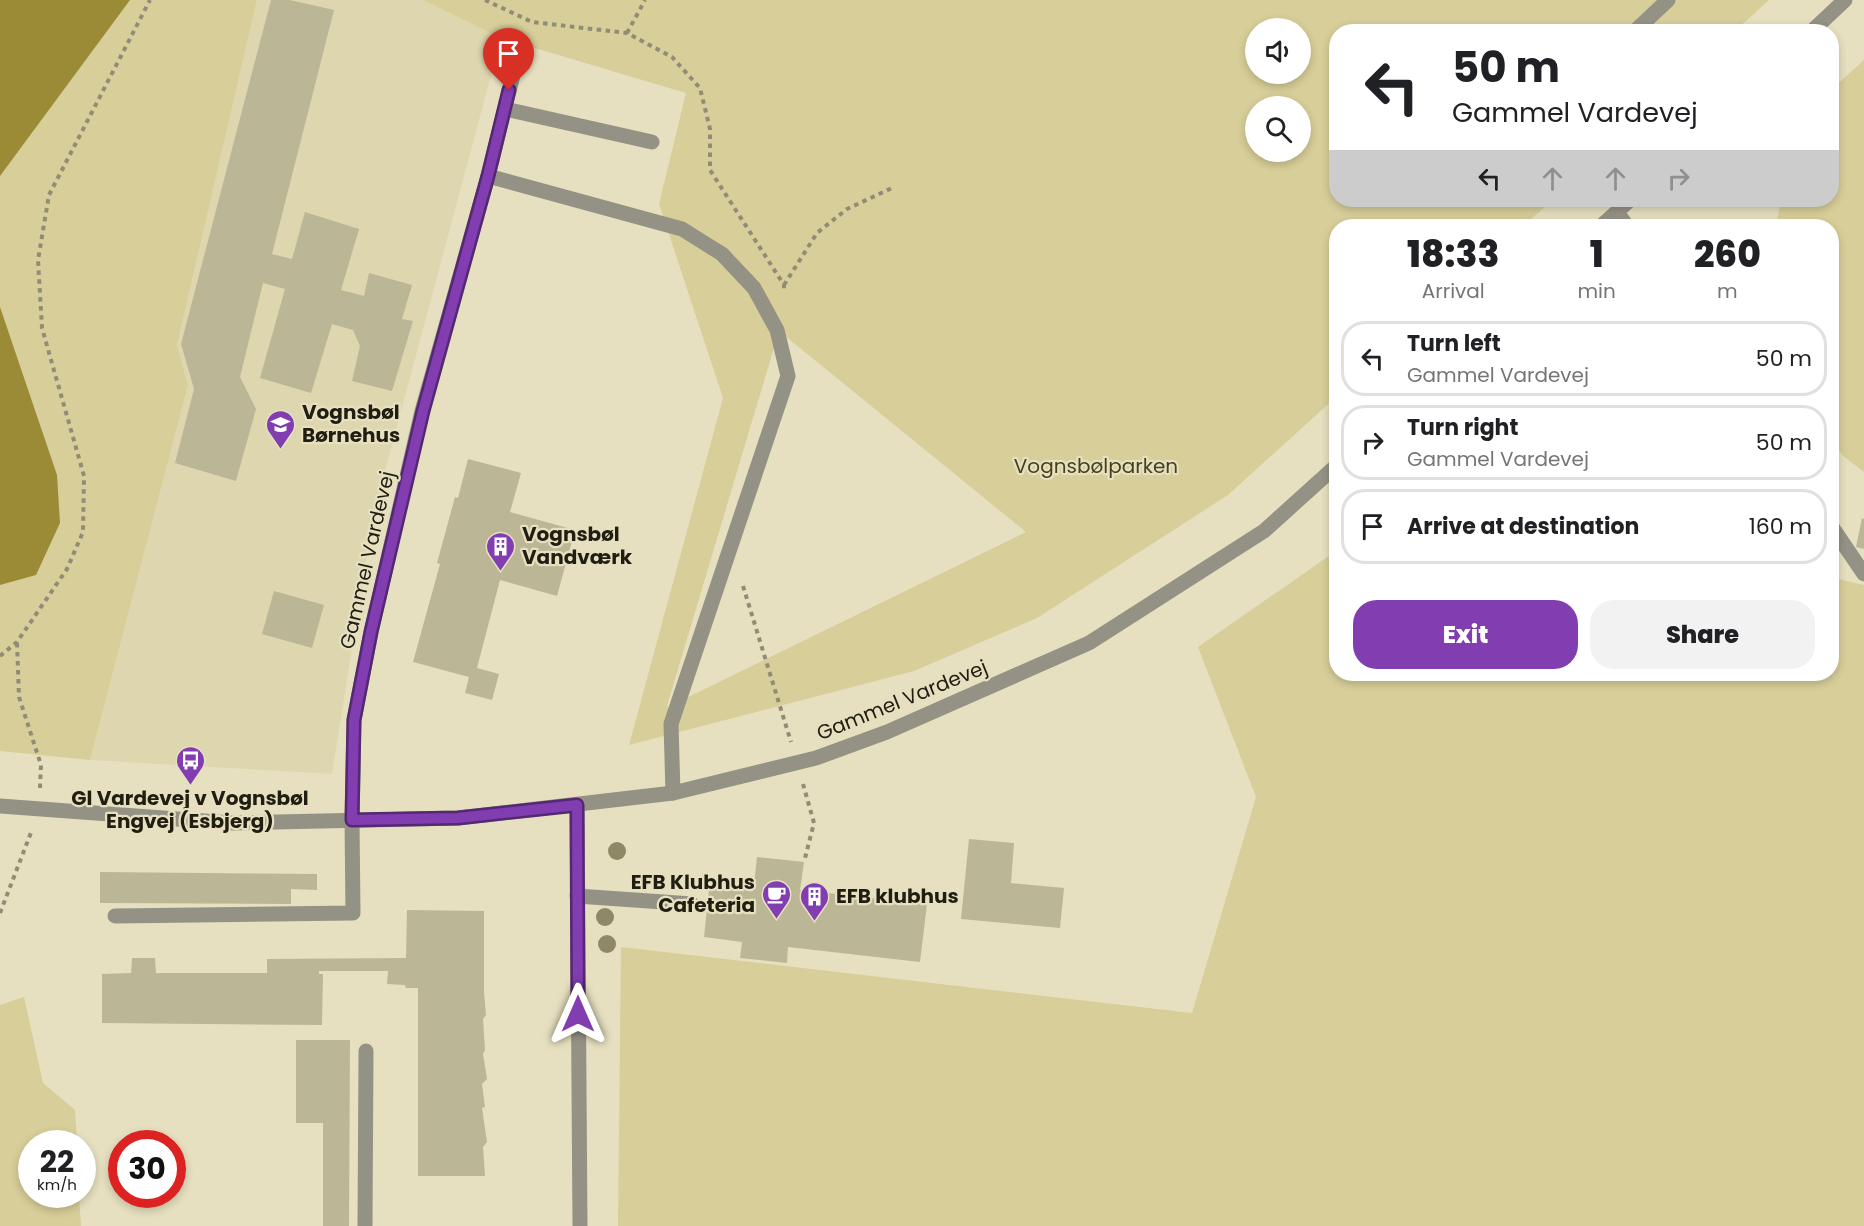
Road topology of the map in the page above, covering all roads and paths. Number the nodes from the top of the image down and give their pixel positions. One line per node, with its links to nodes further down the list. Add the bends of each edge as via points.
1 (150, 0): 24 (path, via 48,195 38,260 42,328 84,476 83,532 67,569)
2 (485, 0): 8 (path, via 532,22)
3 (645, 0): 8 (path)
4 (1668, 0): 6 (street)
5 (1845, 0): 7 (street)
6 (1642, 24)
7 (1820, 24)
8 (627, 33): 18 (path, via 672,57 700,87 710,129 710,170)
9 (514, 71): 10 (street, Gammel Vardevej)
10 (505, 109): 11 (street); 12 (street, Gammel Vardevej)
11 (652, 142)
12 (488, 176): 22 (street, via 682,229 722,254 754,288 777,330 788,376); 31 (street, Gammel Vardevej, via 423,411 371,632 354,720)
13 (892, 188): 18 (path, via 847,209 817,233)
14 (1622, 207): 15 (street)
15 (1617, 212): 16 (street); 17 (street)
16 (1609, 219)
17 (1622, 219)
18 (784, 285): 19 (path)
19 (784, 296)
20 (1329, 471): 26 (street, Gammel Vardevej, via 1264,531 1089,643 887,732)
21 (1839, 537): 23 (street)
22 (731, 545): 26 (path); 27 (street, via 671,724)
23 (1864, 574)
24 (17, 642): 25 (path); 30 (path, via 19,697 41,765)
25 (0, 656)
26 (796, 762): 27 (street, Gammel Vardevej); 32 (path, via 814,823)
27 (674, 793): 28 (street, Gammel Vardevej)
28 (577, 805): 31 (street, Gammel Vardevej, via 458,818); 33 (street)
29 (0, 806): 30 (street, Gammel Vardevej)
30 (39, 809): 31 (street, Gammel Vardevej, via 231,823); 35 (path)
31 (352, 820): 36 (street, via 353,913)
32 (804, 862)
33 (577, 896): 34 (street); 39 (street)
34 (692, 904)
35 (0, 913)
36 (115, 916)
37 (366, 1051): 38 (street)
38 (365, 1226)
39 (580, 1226)

